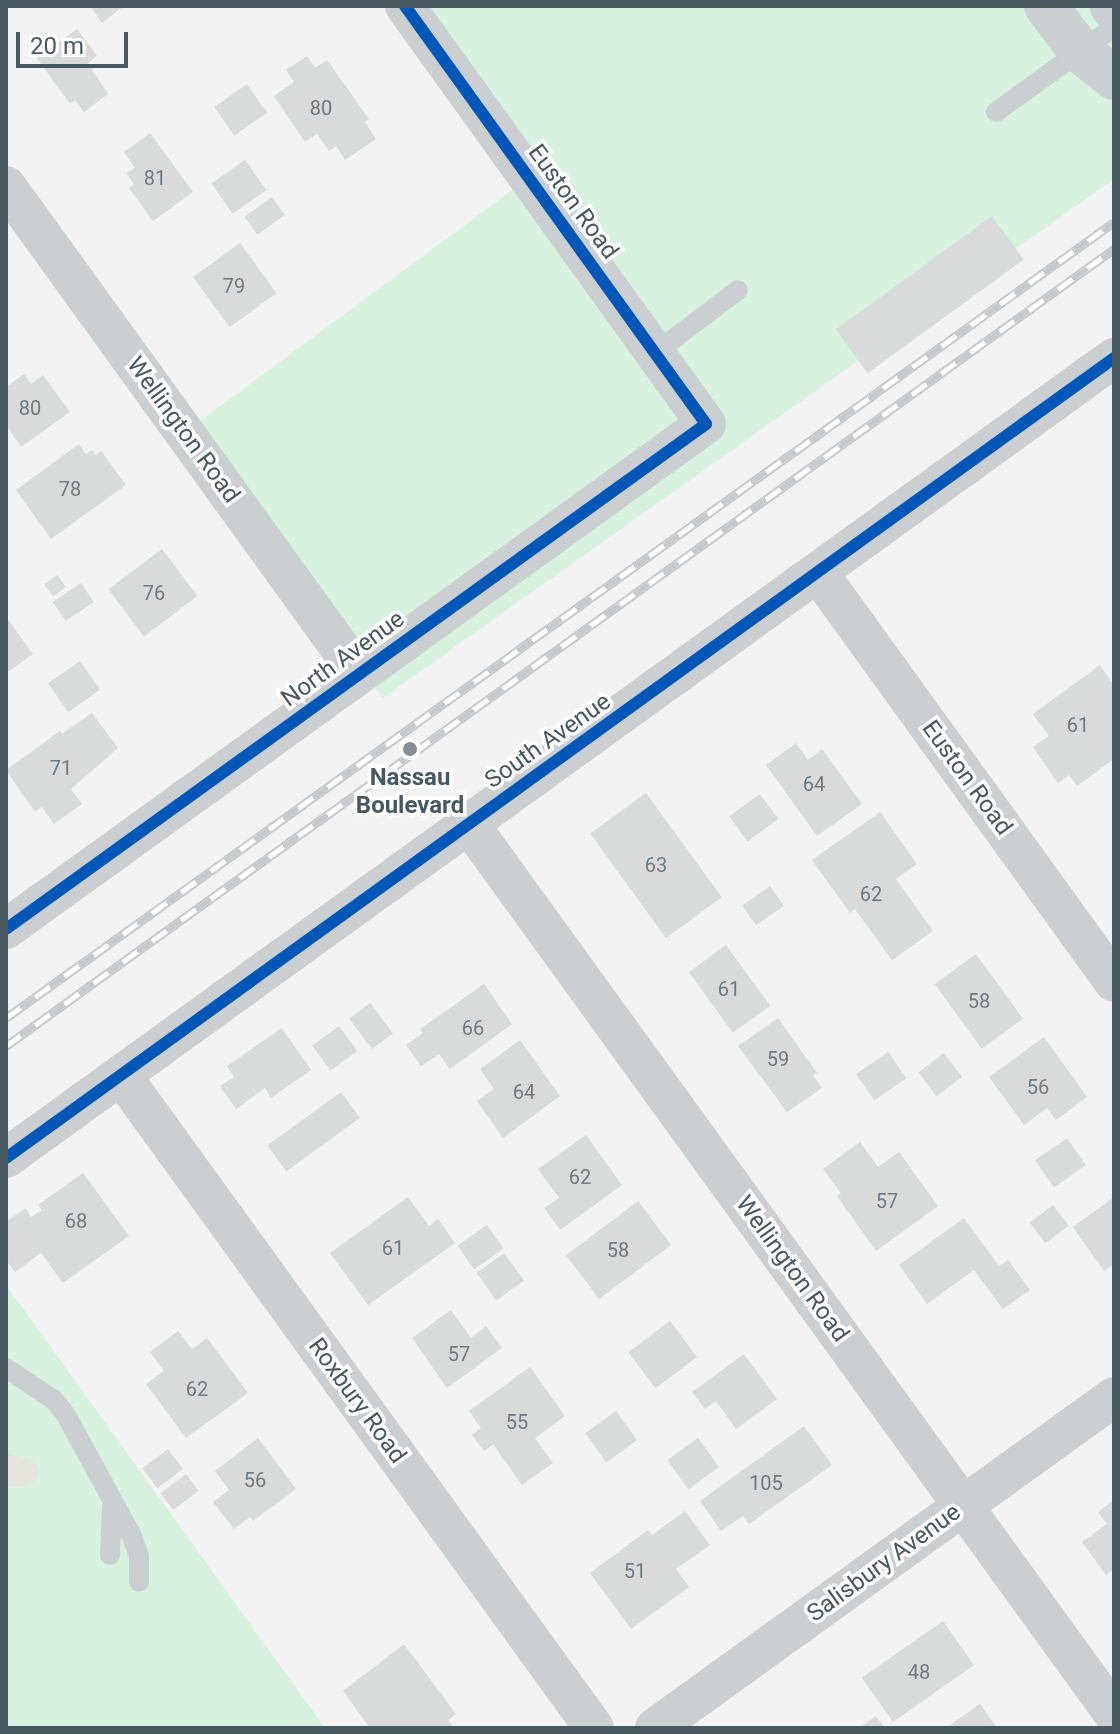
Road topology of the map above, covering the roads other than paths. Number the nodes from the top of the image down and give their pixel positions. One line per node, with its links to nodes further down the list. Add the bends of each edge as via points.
1 (405, 6): 8 (street, Euston Road)
2 (1046, 6): 3 (main road)
3 (1097, 39): 4 (main road); 5 (lane)
4 (1114, 78)
5 (996, 112)
6 (6, 186): 12 (street, Wellington Road)
7 (738, 290): 8 (lane)
8 (655, 353): 10 (street, Euston Road)
9 (1114, 358): 11 (street, South Avenue)
10 (706, 424): 12 (street, North Avenue)
11 (819, 574): 13 (street, South Avenue); 15 (street, Euston Road)
12 (359, 674): 14 (street, North Avenue)
13 (469, 824): 16 (street, South Avenue); 21 (street, Wellington Road)
14 (8, 924)
15 (1114, 982)
16 (121, 1075): 17 (street, South Avenue); 25 (street, Roxbury Road)
17 (6, 1158)
18 (6, 1368): 20 (lane, via 60,1407)
19 (1114, 1397): 21 (street, Salisbury Avenue)
20 (112, 1499): 22 (lane); 23 (lane, via 139,1556)
21 (963, 1506): 24 (street, Wellington Road); 26 (street, Salisbury Avenue)
22 (110, 1555)
23 (139, 1582)
24 (1114, 1714)
25 (594, 1728)
26 (655, 1728)

